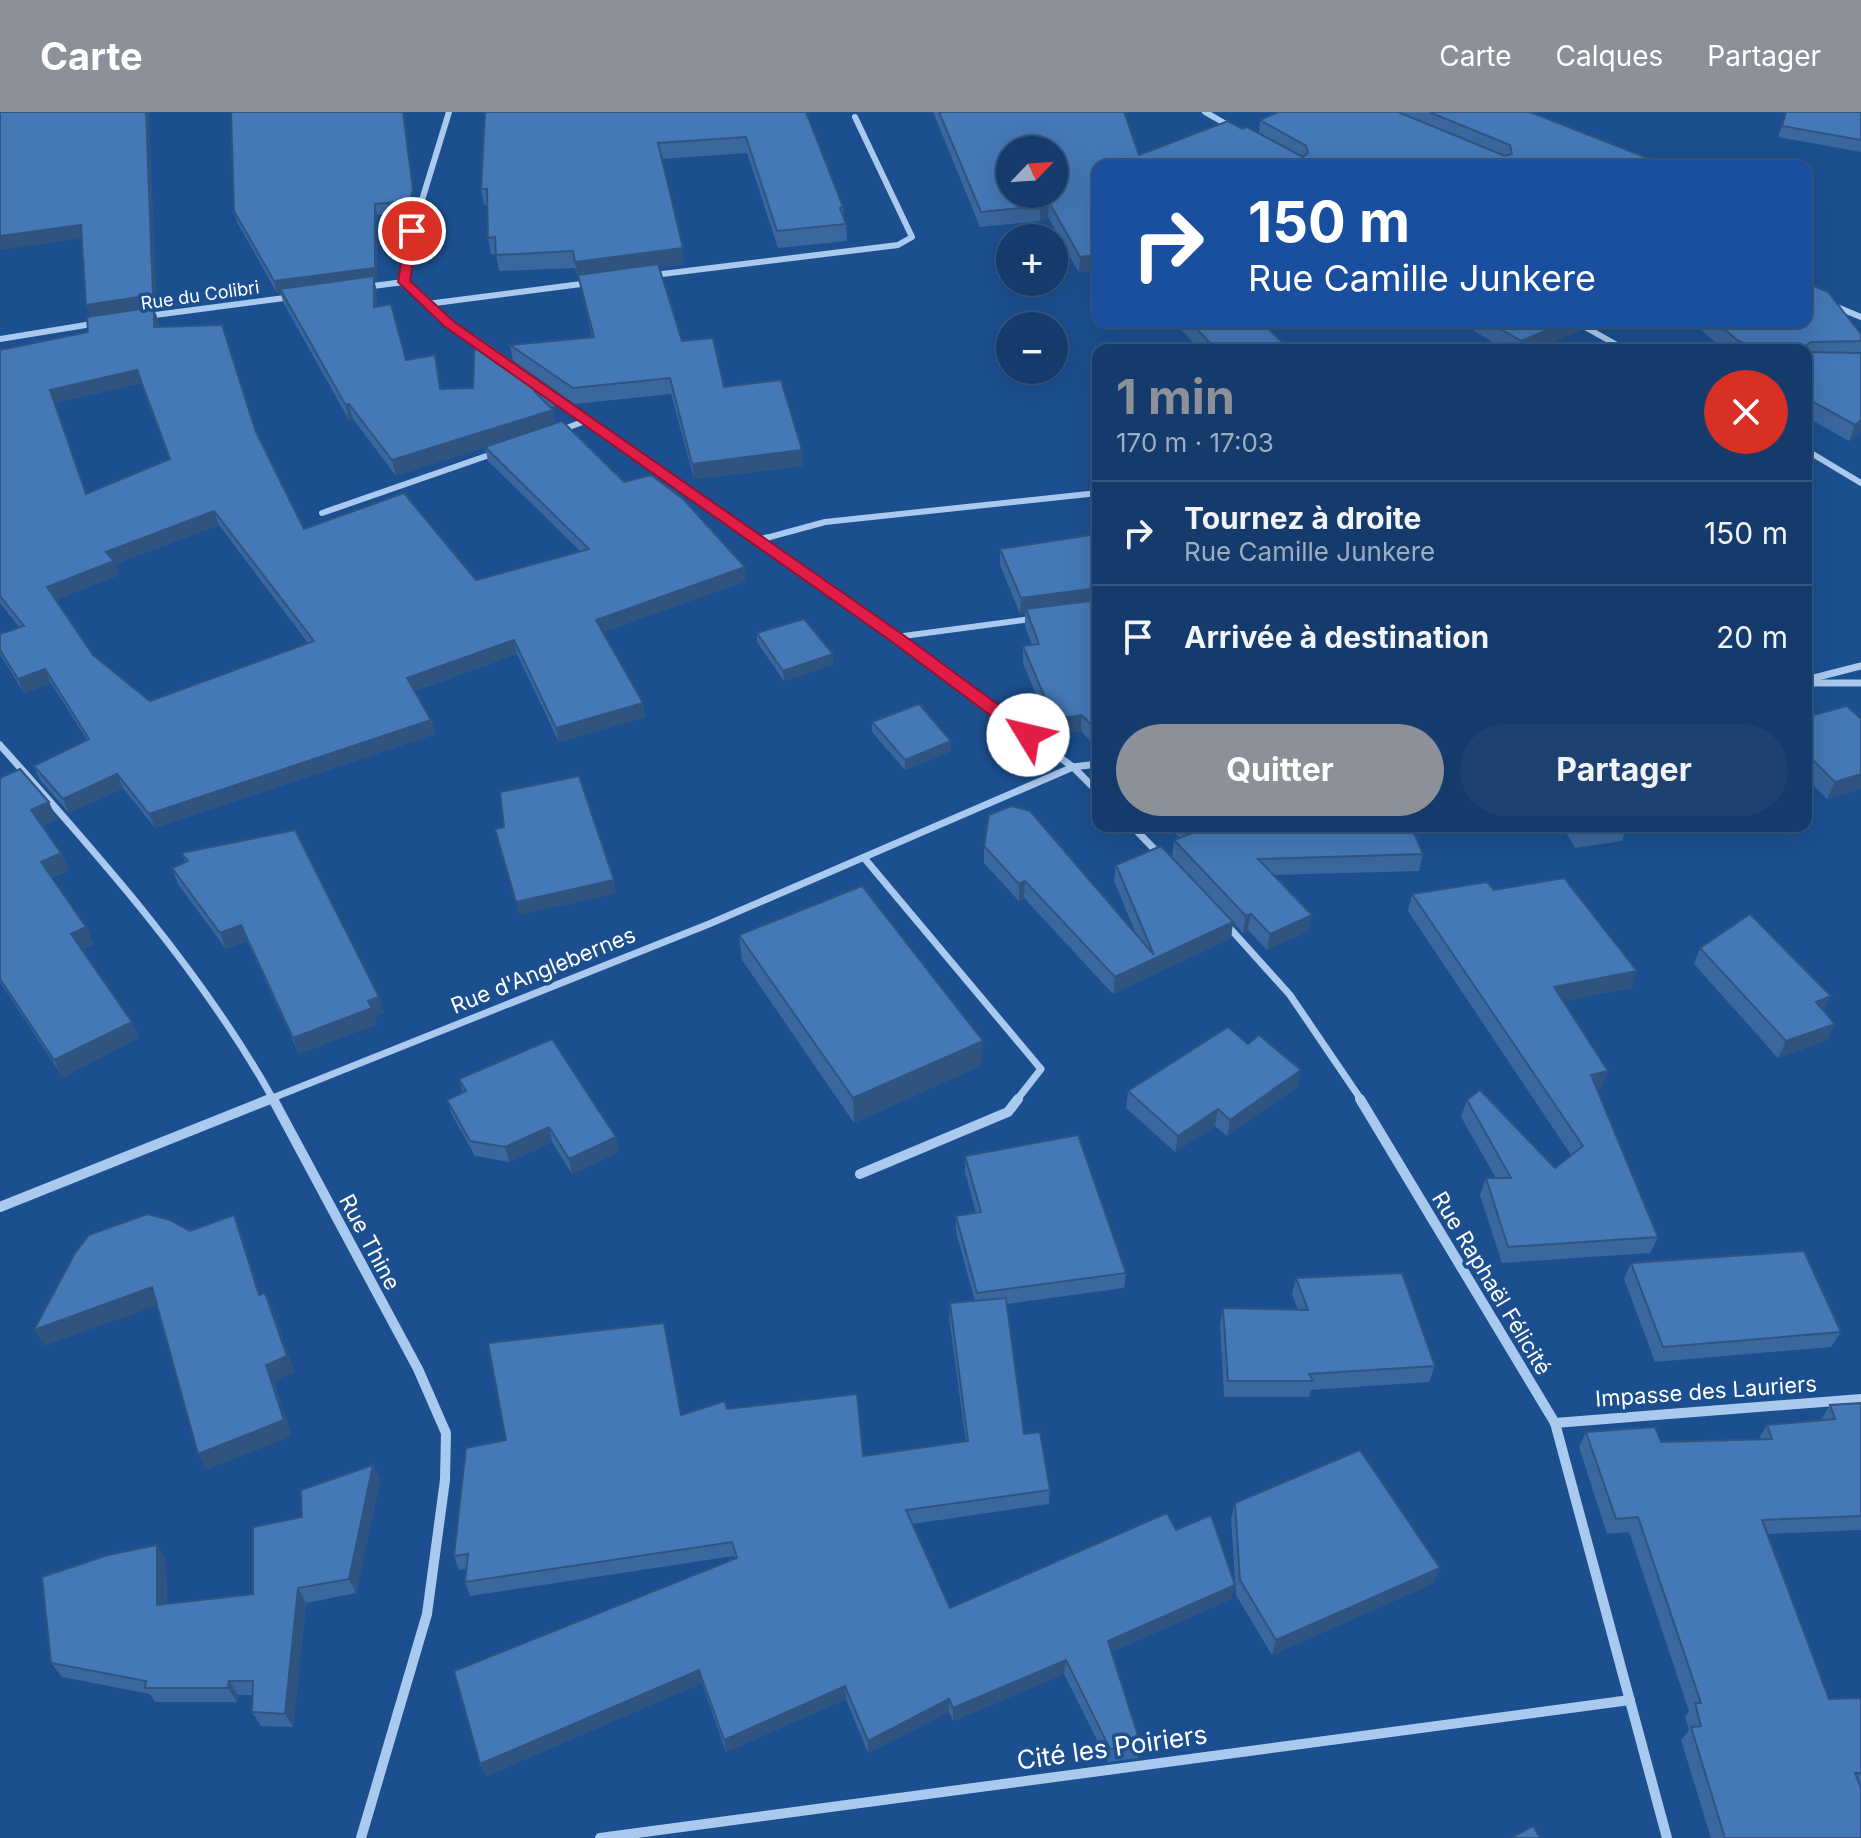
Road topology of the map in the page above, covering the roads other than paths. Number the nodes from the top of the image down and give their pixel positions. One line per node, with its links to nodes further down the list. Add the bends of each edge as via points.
1 (449, 112): 6 (street, via 407,249)
2 (1205, 112): 4 (street)
3 (855, 117): 5 (street, via 912,237 898,245)
4 (1246, 136)
5 (649, 276)
6 (404, 282): 8 (street); 11 (street)
7 (601, 282): 11 (street)
8 (358, 288)
9 (297, 296): 12 (street, Rue du Colibri)
10 (1820, 299): 13 (street)
11 (427, 304): 18 (street)
12 (146, 316)
13 (1861, 317)
14 (101, 323): 16 (street)
15 (1587, 328): 17 (street)
16 (0, 339)
17 (1615, 344)
18 (487, 350)
19 (537, 385): 20 (street)
20 (588, 420): 21 (street); 27 (street)
21 (558, 430)
22 (499, 451): 26 (street)
23 (1812, 454): 24 (street)
24 (1861, 483)
25 (1092, 494): 27 (street, via 825,522)
26 (322, 513)
27 (759, 540): 29 (street)
28 (1036, 618): 29 (lane)
29 (896, 637): 36 (street)
30 (1861, 666): 31 (street)
31 (1812, 680)
32 (1812, 682): 33 (street)
33 (1861, 683)
34 (0, 745): 42 (street, Rue Thine, via 82,837 212,1002)
35 (1092, 765): 36 (street, Rue d'Anglebernes)
36 (1073, 767): 37 (street); 39 (street, Rue d'Anglebernes)
37 (1092, 786)
38 (1138, 832): 40 (street)
39 (865, 859): 42 (street, Rue d'Anglebernes); 43 (street, via 1041,1069 1008,1112)
40 (1171, 865)
41 (1220, 917): 46 (street, Rue Raphaël Félicité, via 1290,995 1347,1077)
42 (272, 1097): 44 (street, Rue d'Anglebernes); 48 (street, Rue Thine, via 418,1369 446,1433 427,1614)
43 (860, 1174)
44 (0, 1207)
45 (1861, 1399): 46 (street, Impasse des Lauriers)
46 (1555, 1423): 47 (street, Rue Raphaël Félicité)
47 (1630, 1700): 49 (street, Cité les Poiriers); 50 (street, Rue Raphaël Félicité)
48 (361, 1838)
49 (600, 1838)
50 (1667, 1838)

